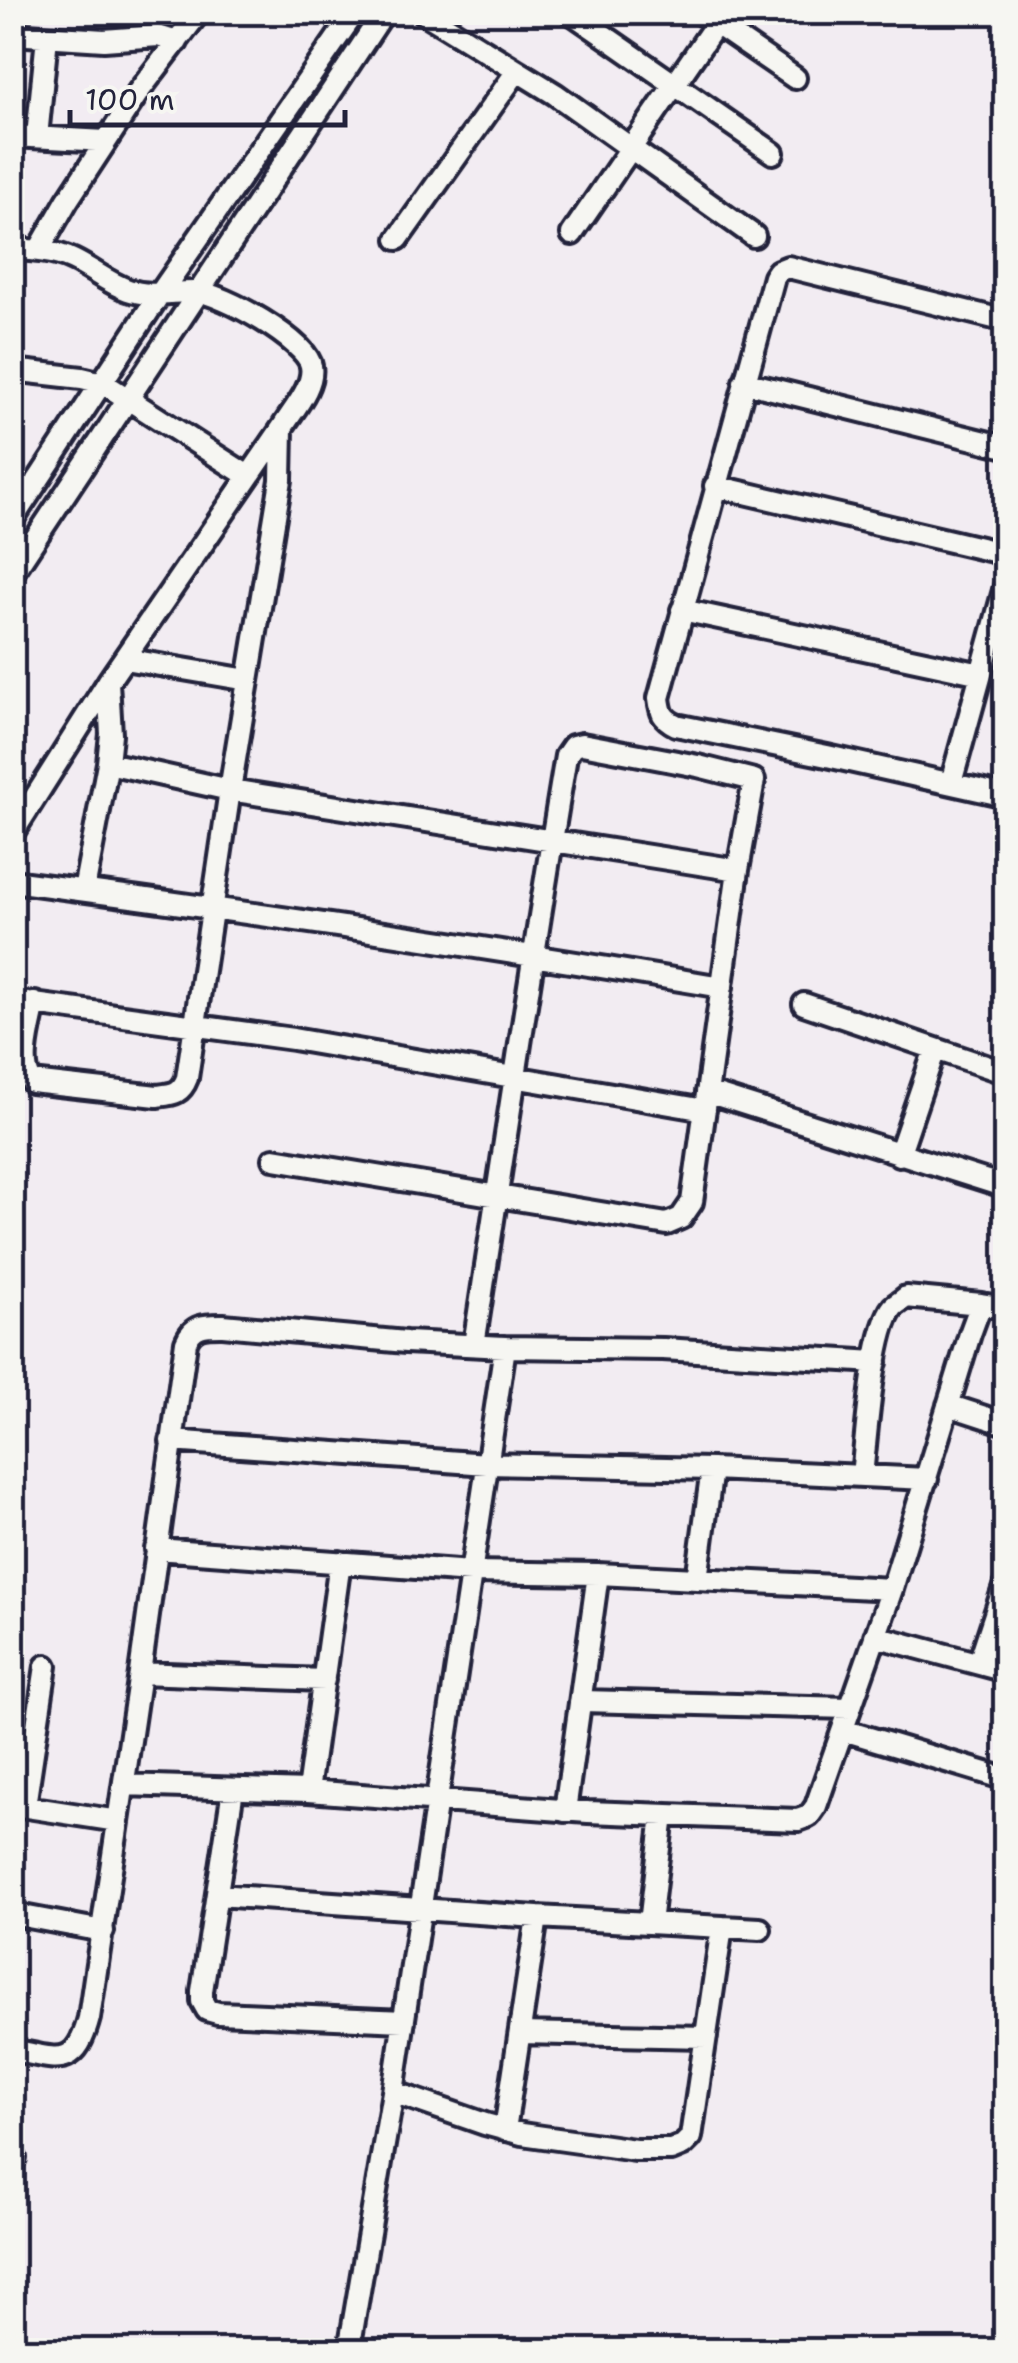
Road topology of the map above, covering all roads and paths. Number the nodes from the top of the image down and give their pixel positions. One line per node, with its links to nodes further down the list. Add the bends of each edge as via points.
1 (199, 12): 9 (street)
2 (355, 12): 24 (street)
3 (384, 12): 23 (street)
4 (422, 12): 10 (street)
5 (583, 16): 12 (street)
6 (708, 18): 11 (street); 12 (street)
7 (12, 34): 8 (street)
8 (47, 36): 9 (street, via 158,36); 14 (street)
9 (177, 42): 15 (street)
10 (517, 71): 16 (street); 20 (street)
11 (795, 78)
12 (674, 84): 16 (street); 17 (street)
13 (12, 136): 14 (street)
14 (37, 137): 15 (street)
15 (106, 141): 22 (street)
16 (633, 148): 18 (street); 19 (street)
17 (773, 153)
18 (572, 234)
19 (754, 236)
20 (398, 239)
21 (12, 249): 22 (street)
22 (39, 250): 24 (street, via 71,258 131,291)
23 (199, 292): 24 (street); 29 (street); 30 (street, via 232,304 308,356 306,389)
24 (159, 295): 28 (street)
25 (1006, 321): 27 (street, via 788,267 774,277)
26 (12, 370): 28 (street)
27 (744, 382): 31 (street); 33 (street)
28 (103, 383): 29 (street); 34 (street)
29 (130, 398): 32 (street); 36 (street)
30 (282, 428): 32 (street); 42 (street)
31 (1006, 448)
32 (248, 476): 40 (street)
33 (715, 486): 35 (street); 39 (street)
34 (14, 515)
35 (1006, 554)
36 (12, 574)
37 (1006, 584): 38 (street)
38 (1003, 605): 41 (street)
39 (682, 610): 41 (street); 44 (street, via 661,713 676,725)
40 (124, 659): 42 (street); 43 (street)
41 (980, 674): 47 (street)
42 (248, 680): 48 (street)
43 (108, 682): 45 (street); 50 (street)
44 (760, 742): 46 (street); 47 (street)
45 (108, 764): 48 (street); 54 (street)
46 (754, 780): 51 (street, via 573,746); 52 (street)
47 (951, 783): 49 (street)
48 (230, 790): 51 (street); 55 (street)
49 (1006, 796)
50 (12, 834)
51 (552, 840): 52 (street); 56 (street)
52 (738, 870): 57 (street)
53 (12, 881): 54 (street)
54 (84, 890): 55 (street)
55 (212, 907): 56 (street); 61 (street)
56 (534, 956): 57 (street); 64 (street)
57 (722, 988): 65 (street)
58 (12, 1001): 59 (street)
59 (35, 1003): 61 (street); 61 (street, via 25,1063 26,1075 40,1085 176,1094 187,1078)
60 (804, 1004): 62 (street)
61 (196, 1024): 64 (street)
62 (935, 1048): 63 (street); 66 (street)
63 (1006, 1072)
64 (516, 1076): 65 (street); 69 (street)
65 (706, 1101): 66 (street); 69 (street, via 692,1202 681,1218 666,1224)
66 (899, 1155): 68 (street)
67 (274, 1159): 69 (street)
68 (1006, 1188)
69 (497, 1197): 72 (street)
70 (981, 1304): 71 (street); 74 (street, via 906,1297 884,1324); 75 (street)
71 (1006, 1308)
72 (474, 1345): 73 (street); 77 (street, via 196,1328 186,1342)
73 (504, 1347): 74 (street); 78 (street)
74 (876, 1362): 80 (street)
75 (948, 1406): 76 (street); 81 (street)
76 (1006, 1424)
77 (172, 1441): 78 (street); 82 (street)
78 (487, 1464): 79 (street); 84 (street)
79 (712, 1469): 80 (street); 86 (street)
80 (862, 1476): 81 (street)
81 (927, 1479): 88 (street)
82 (156, 1549): 83 (street); 93 (street)
83 (340, 1562): 84 (street); 94 (street)
84 (471, 1572): 85 (street); 102 (street)
85 (598, 1574): 86 (street); 95 (street)
86 (697, 1579): 88 (street)
87 (1006, 1581): 90 (street)
88 (892, 1589): 89 (street)
89 (876, 1636): 90 (street); 96 (street)
90 (979, 1663): 92 (street)
91 (46, 1666): 103 (street)
92 (1006, 1671)
93 (140, 1673): 94 (street); 99 (street)
94 (324, 1680): 101 (street)
95 (582, 1701): 96 (street); 104 (street)
96 (850, 1708): 97 (street)
97 (842, 1730): 98 (street); 105 (street, via 809,1816)
98 (1006, 1779)
99 (124, 1785): 100 (street); 106 (street)
100 (233, 1789): 101 (street); 107 (street)
101 (308, 1792): 102 (street)
102 (437, 1801): 104 (street); 108 (street)
103 (19, 1805): 106 (street)
104 (565, 1811): 105 (street)
105 (663, 1815): 111 (street)
106 (118, 1821): 114 (street)
107 (217, 1895): 108 (street); 115 (street, via 202,1991 207,2010)
108 (421, 1908): 110 (street); 115 (street)
109 (12, 1914): 114 (street)
110 (537, 1917): 111 (street); 116 (street)
111 (650, 1923): 112 (street)
112 (722, 1927): 113 (street); 117 (street)
113 (760, 1929)
114 (103, 1931): 118 (street, via 78,2049 62,2058)
115 (404, 2022): 119 (street)
116 (520, 2033): 117 (street); 120 (street)
117 (706, 2037): 120 (street, via 683,2146 635,2150)
118 (12, 2050)
119 (393, 2092): 120 (street); 121 (street)
120 (505, 2130)
121 (349, 2350)

